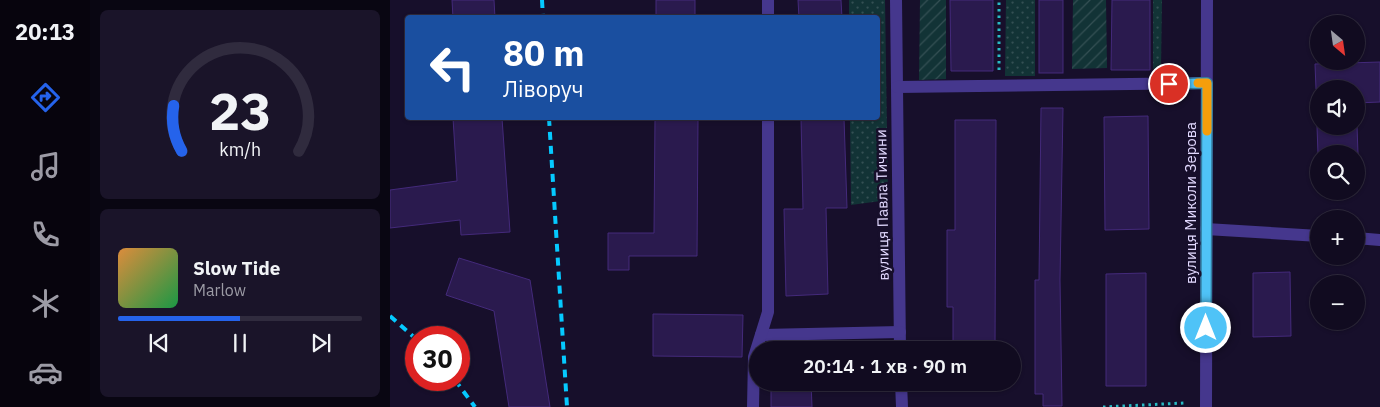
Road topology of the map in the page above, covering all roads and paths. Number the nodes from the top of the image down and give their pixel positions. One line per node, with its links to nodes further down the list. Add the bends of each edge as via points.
1 (768, 0): 5 (street)
2 (896, 0): 8 (street, вулиця Павла Тичини)
3 (999, 0): 7 (path)
4 (1207, 0): 6 (street, вулиця Миколи Зерова)
5 (768, 15)
6 (1207, 83): 7 (street); 10 (street, вулиця Миколи Зерова)
7 (999, 86): 8 (street)
8 (897, 87): 14 (street, вулиця Павла Тичини)
9 (768, 120): 15 (street, via 768,312)
10 (1206, 229): 11 (street); 22 (street, вулиця Миколи Зерова)
11 (1310, 235)
12 (1365, 239): 13 (street)
13 (1380, 240)
14 (900, 332): 15 (street); 16 (street, вулиця Павла Тичини)
15 (760, 335): 19 (street, via 754,357)
16 (900, 341)
17 (901, 391): 20 (street)
18 (1184, 404): 21 (path)
19 (753, 407)
20 (902, 407)
21 (1102, 407)
22 (1206, 407)

